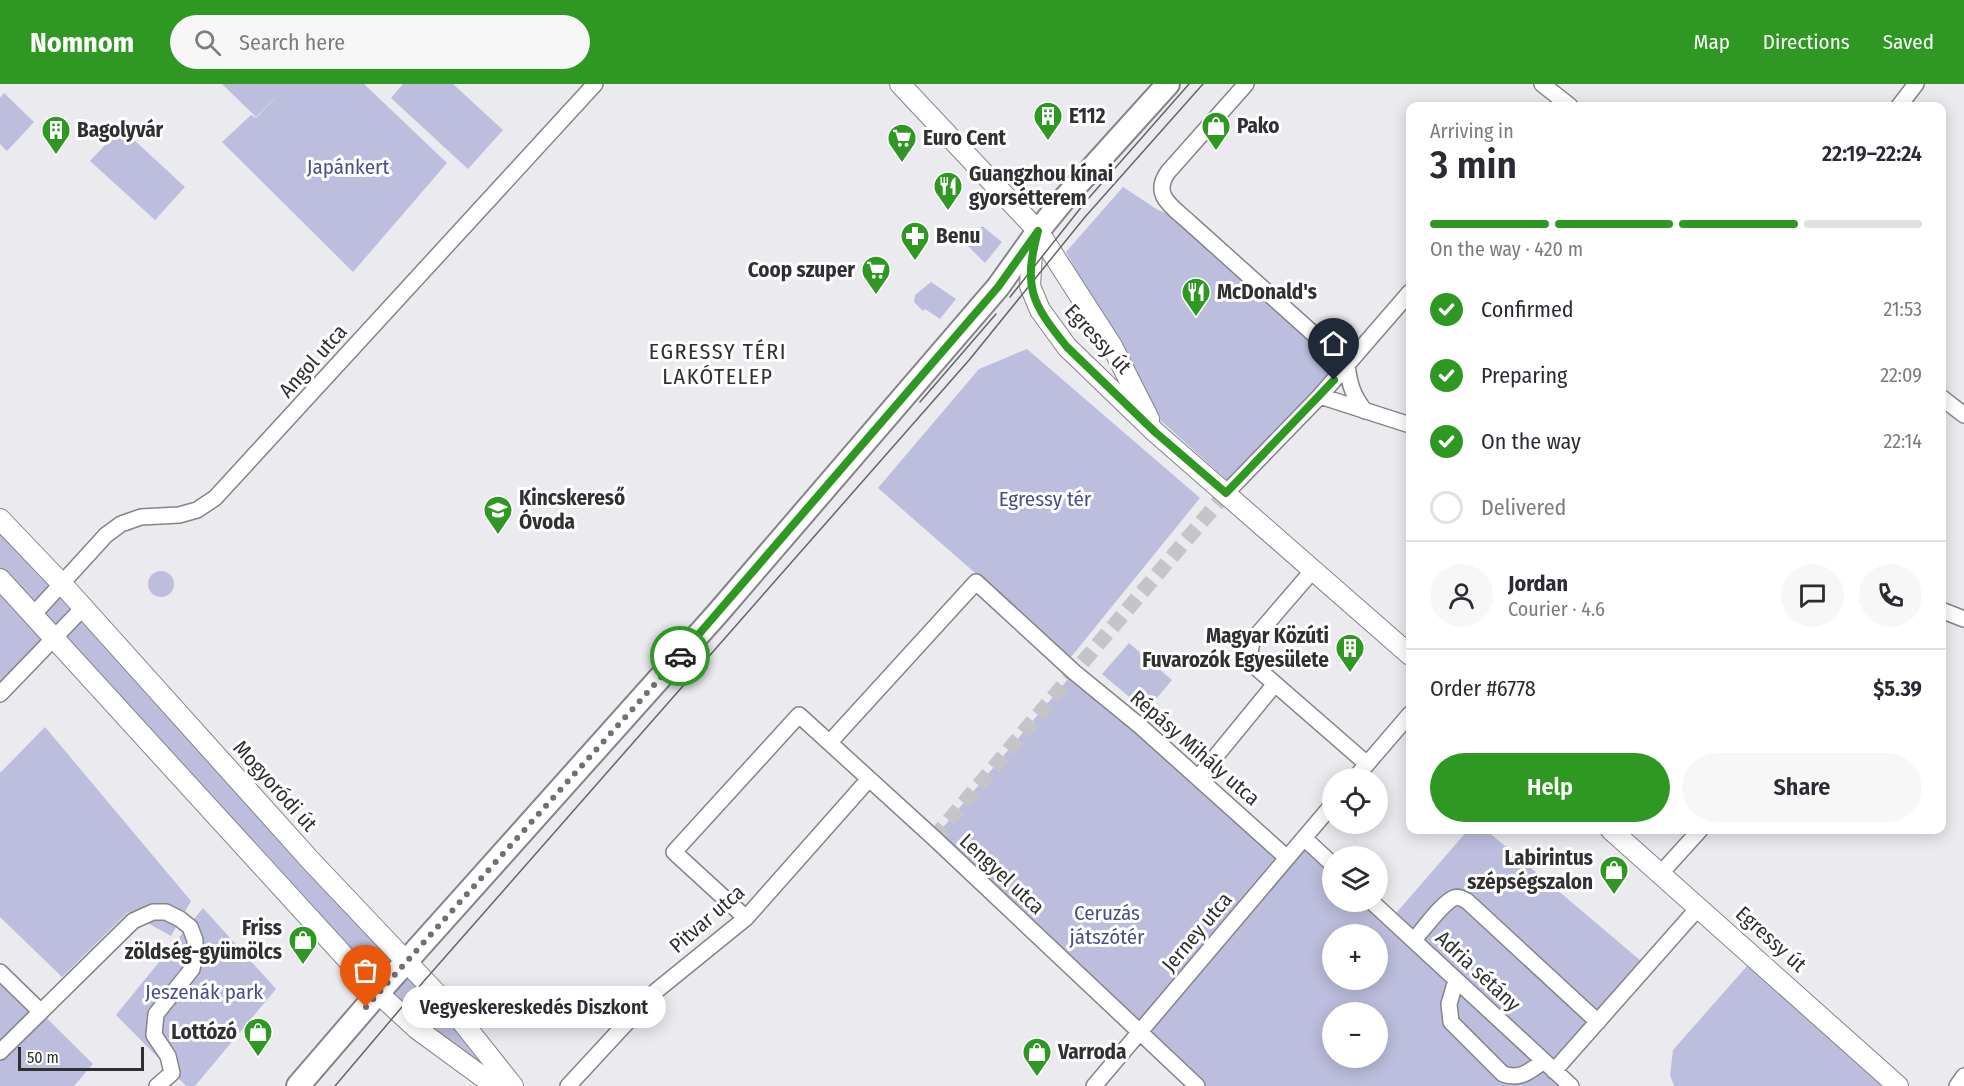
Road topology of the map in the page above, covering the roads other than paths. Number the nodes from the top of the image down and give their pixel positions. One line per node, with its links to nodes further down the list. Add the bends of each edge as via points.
1 (595, 84): 24 (street, Angol utca, via 215,498 179,515 141,517 121,524 106,535)
2 (900, 84): 9 (street, Egressy út)
3 (1168, 84): 9 (main road)
4 (1246, 84): 12 (street, via 1163,179 1161,194)
5 (1542, 84): 7 (street)
6 (1917, 84): 8 (street)
7 (1565, 102)
8 (1902, 102)
9 (1038, 231): 11 (street, Egressy út); 13 (street, Egressy út, via 1030,286 1055,333); 50 (main road, via 998,287 717,614)
10 (1406, 297): 12 (street)
11 (1112, 346): 13 (street, via 1113,369 1104,374); 19 (street, Egressy út)
12 (1347, 364): 14 (street); 16 (street, via 1354,398)
13 (1090, 370): 19 (street, Egressy út)
14 (1320, 396): 16 (street); 20 (street)
15 (1946, 401): 17 (street)
16 (1365, 411): 18 (street)
17 (1964, 414)
18 (1406, 424)
19 (1155, 432): 20 (street, Egressy út)
20 (1226, 493): 22 (street, Egressy út)
21 (0, 519): 24 (street, Mogyoródi út)
22 (1313, 570): 30 (street, Egressy út); 31 (street, via 1252,641 1251,663)
23 (0, 579): 27 (street)
24 (63, 585): 25 (street, Mogyoródi út); 27 (street, Angol utca)
25 (83, 608): 29 (street); 50 (street, Mogyoródi út)
26 (1946, 612): 28 (street)
27 (33, 615): 29 (street)
28 (1964, 619)
29 (54, 639): 32 (street); 53 (street)
30 (1406, 651)
31 (1275, 684): 35 (street); 37 (street)
32 (0, 694)
33 (1406, 719): 35 (street)
34 (830, 742): 37 (street, Répásy Mihály utca, via 976,582); 38 (street, Lengyel utca); 48 (street, Lengyel utca, via 799,715 674,852)
35 (1367, 764): 36 (street)
36 (1364, 768)
37 (1198, 778): 44 (street, Répásy Mihály utca)
38 (869, 779): 48 (street, Pitvar utca); 56 (street, Lengyel utca)
39 (1322, 817): 42 (street, Jerney utca)
40 (1616, 834): 45 (street, Egressy út)
41 (1696, 834): 45 (street)
42 (1304, 838): 43 (street); 44 (street, Jerney utca)
43 (1322, 855)
44 (1286, 857): 56 (street, Jerney utca)
45 (1661, 873): 46 (street, Egressy út)
46 (1699, 907): 55 (street); 68 (street, Egressy út)
47 (1383, 912): 49 (street, Adria sétány)
48 (746, 918): 64 (street, Pitvar utca, via 656,991)
49 (1414, 940): 52 (street, Adria sétány); 55 (street, via 1452,898 1459,897)
50 (406, 962): 53 (main road); 63 (street, Mogyoródi út, via 454,1013)
51 (0, 972): 54 (street)
52 (1456, 980): 58 (street, Adria sétány); 58 (street, via 1449,1004 1451,1022 1503,1074 1514,1078)
53 (378, 993): 61 (main road); 62 (street, via 417,1029)
54 (41, 1012): 57 (street); 60 (street, via 133,921 153,912 166,912 180,919 195,940 195,955 192,969 156,1014 154,1035 168,1056 172,1073)
55 (1598, 1022): 58 (street)
56 (1140, 1033): 65 (street, Jerney utca); 66 (street, Lengyel utca)
57 (0, 1052)
58 (1549, 1066): 67 (street, Adria sétány)
59 (1964, 1076): 69 (street)
60 (157, 1086)
61 (298, 1086)
62 (495, 1086)
63 (513, 1086)
64 (568, 1086)
65 (1094, 1086)
66 (1197, 1086)
67 (1571, 1086)
68 (1898, 1086)
69 (1957, 1086)

